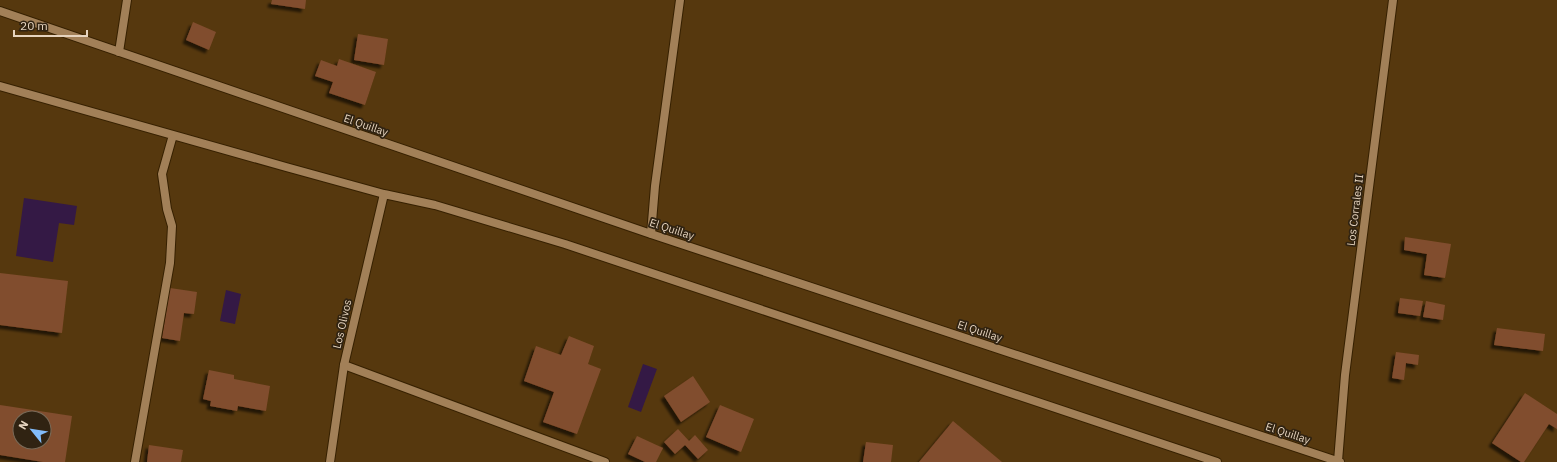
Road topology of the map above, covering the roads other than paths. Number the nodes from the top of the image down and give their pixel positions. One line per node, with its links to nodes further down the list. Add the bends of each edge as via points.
1 (127, 0): 5 (street)
2 (680, 0): 9 (street)
3 (1393, 0): 15 (street, Los Corrales II, via 1348,351)
4 (0, 11): 5 (street, El Quillay)
5 (119, 52): 9 (street, El Quillay)
6 (0, 86): 7 (street)
7 (173, 135): 8 (street); 11 (street, via 162,174 172,226 170,263)
8 (384, 194): 10 (street, Los Olivos); 14 (street, via 435,206 565,244)
9 (651, 234): 15 (street, El Quillay)
10 (344, 365): 12 (street, Los Olivos); 13 (street)
11 (135, 462)
12 (330, 462)
13 (605, 462)
14 (1217, 462)
15 (1339, 462)

